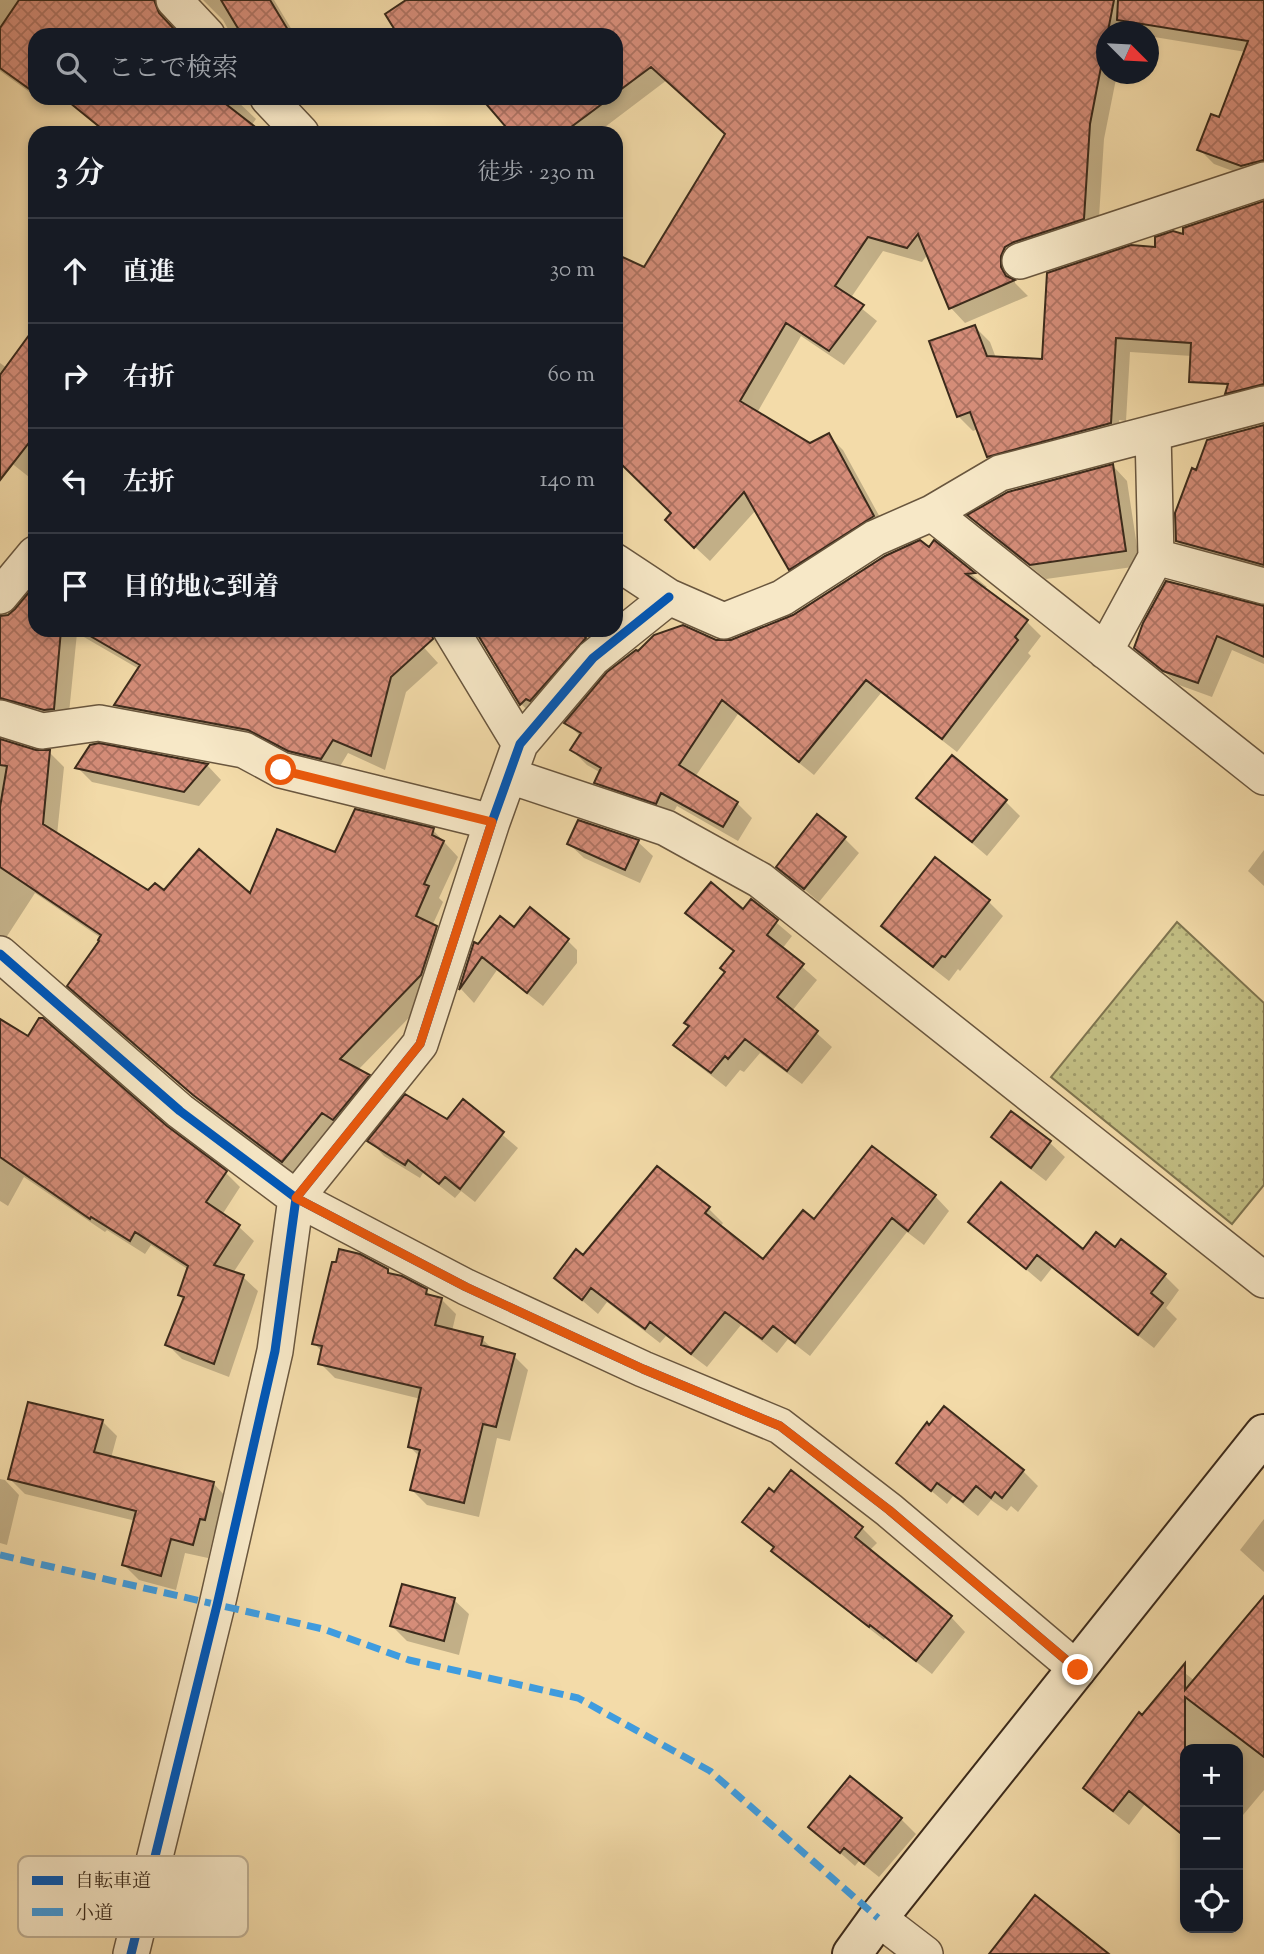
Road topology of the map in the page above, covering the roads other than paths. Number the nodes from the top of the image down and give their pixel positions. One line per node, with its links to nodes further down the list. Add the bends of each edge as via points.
1 (174, 0): 2 (street)
2 (200, 28)
3 (275, 105): 4 (street)
4 (294, 126)
5 (1264, 180): 6 (street)
6 (1020, 261)
7 (1264, 404): 8 (street)
8 (1153, 433): 9 (street, via 1000,472); 10 (street)
9 (932, 513): 15 (street, via 875,538 782,598 724,621); 19 (street)
10 (1156, 557): 13 (street); 19 (street)
11 (28, 562): 14 (street)
12 (623, 567): 15 (street)
13 (1264, 586)
14 (0, 596)
15 (669, 597): 16 (street)
16 (623, 634)
17 (454, 637): 21 (street)
18 (619, 637): 21 (street, via 593,658)
19 (1105, 651): 22 (street)
20 (0, 718): 23 (street, via 42,731 99,723 244,750 281,770)
21 (515, 760): 23 (street); 26 (street, via 666,828 760,880)
22 (1264, 777)
23 (492, 822): 25 (street, via 420,1044)
24 (0, 954): 25 (street, via 180,1111)
25 (296, 1198): 28 (street, via 466,1287 780,1426 889,1510); 29 (street, via 275,1351)
26 (1264, 1280)
27 (1264, 1434): 28 (street)
28 (1078, 1670): 30 (street)
29 (155, 1856)
30 (878, 1918): 33 (street); 34 (street)
31 (135, 1937): 32 (street)
32 (131, 1954)
33 (852, 1954)
34 (925, 1954)

